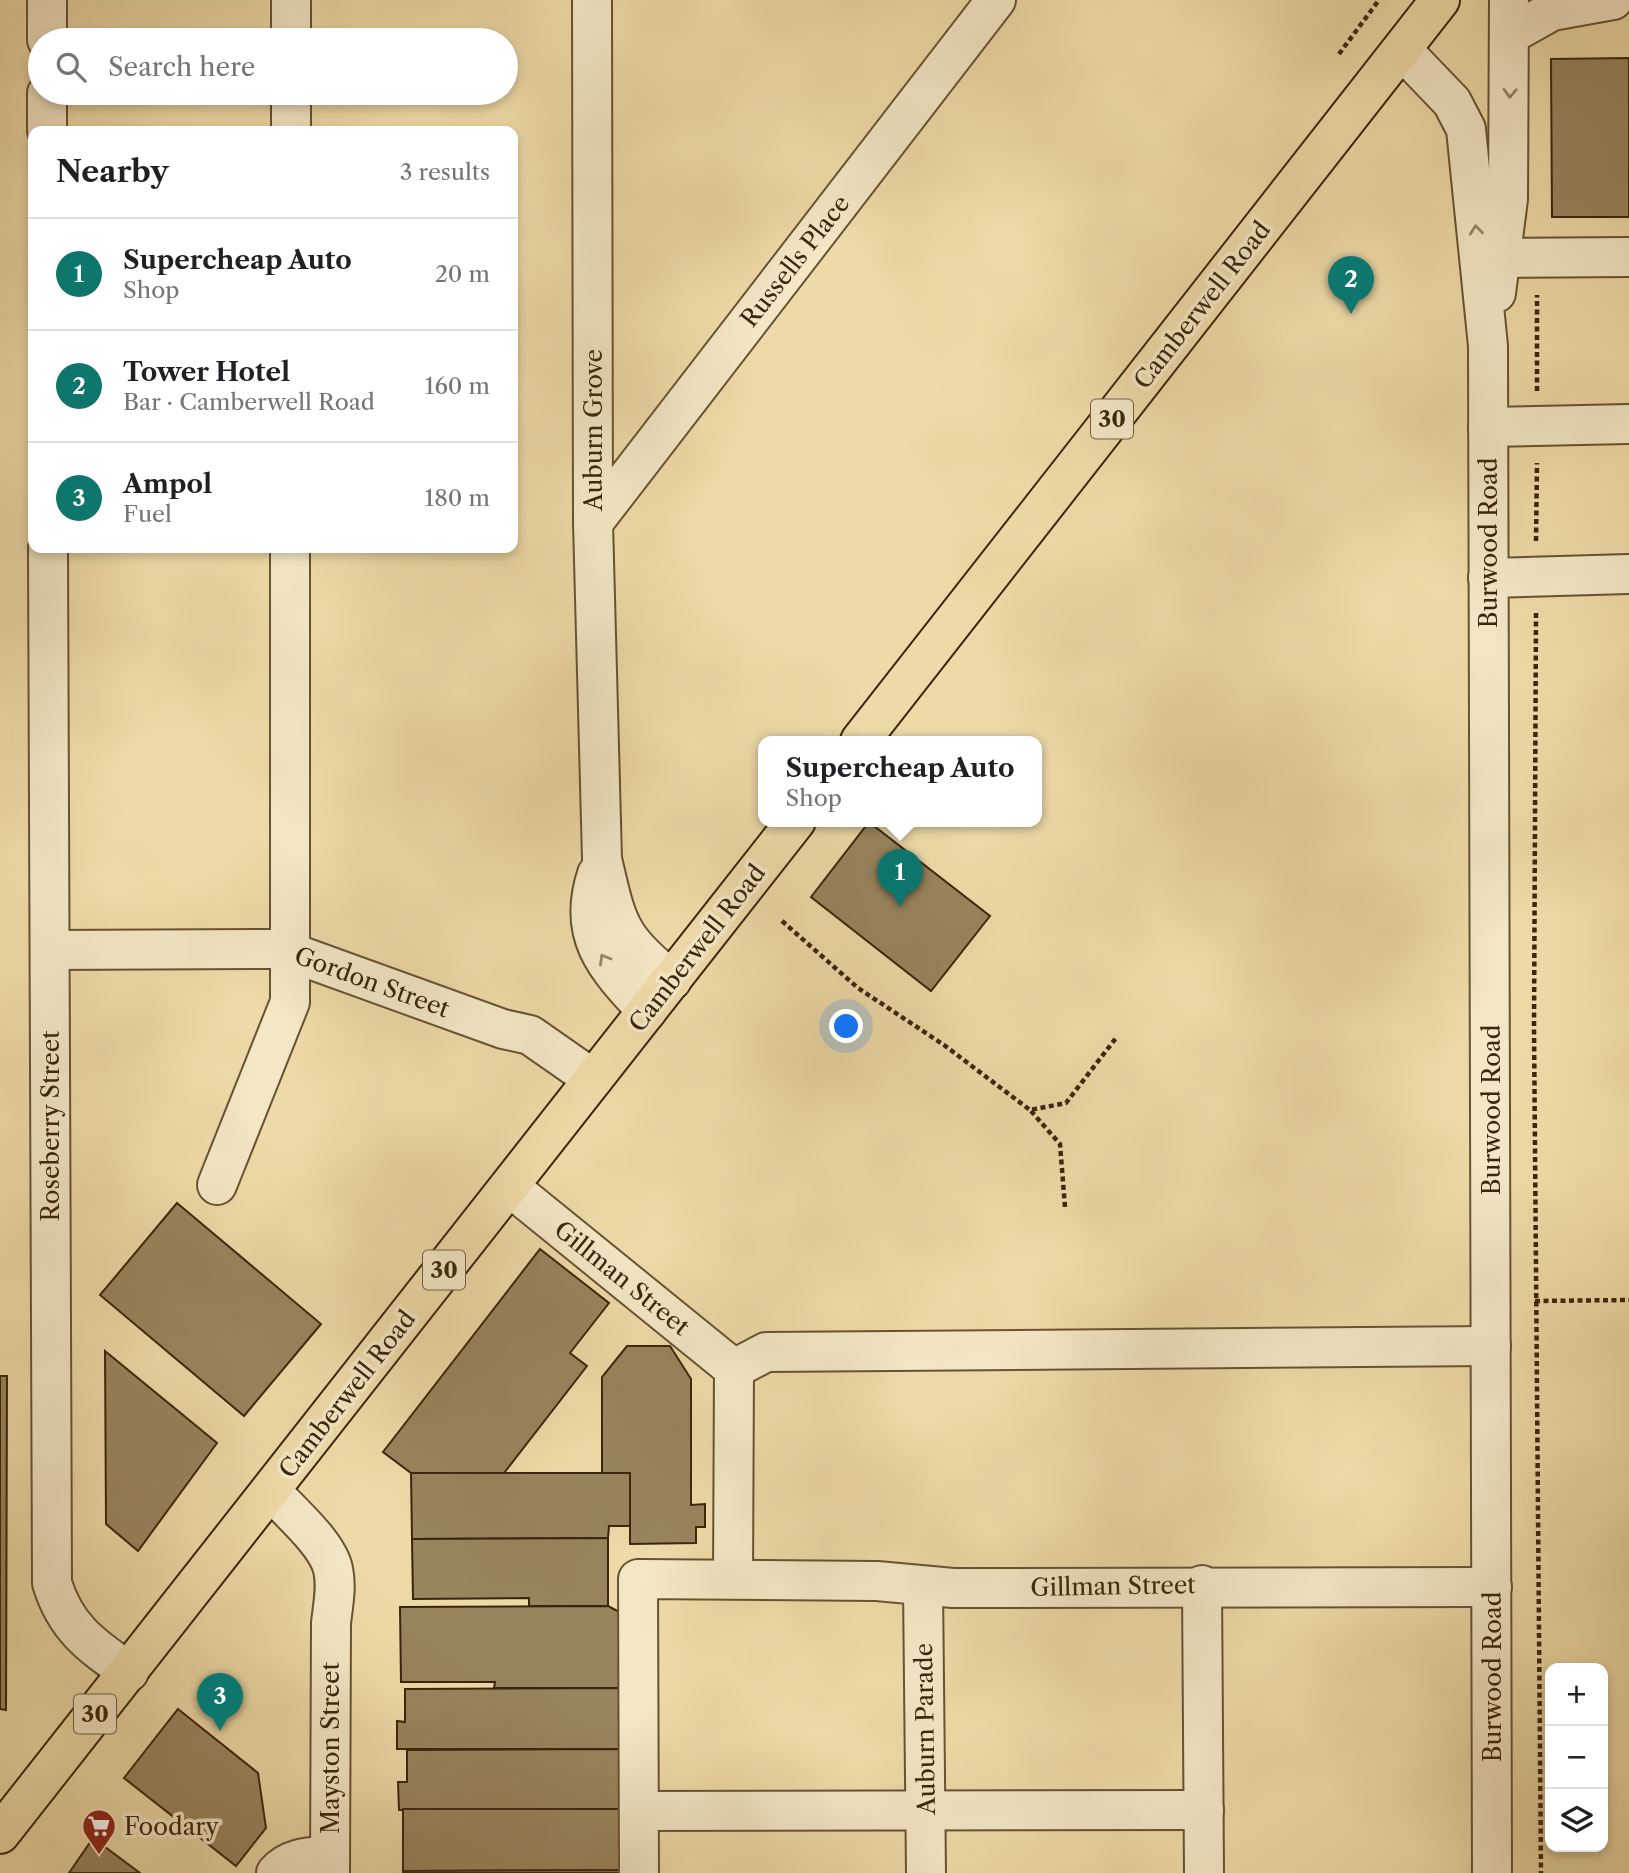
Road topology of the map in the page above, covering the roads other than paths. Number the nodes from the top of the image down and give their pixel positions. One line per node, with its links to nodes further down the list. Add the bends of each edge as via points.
1 (47, 0): 8 (street)
2 (291, 0): 9 (street)
3 (592, 0): 20 (street, Auburn Grove)
4 (996, 0): 20 (street, Russells Place)
5 (1440, 0): 10 (main road, Camberwell Road / 30)
6 (1613, 0): 7 (street)
7 (1510, 17): 16 (street, Burwood Road, one-way to 16, via 1508,199)
8 (47, 28)
9 (291, 28)
10 (1402, 50): 17 (street, Burwood Road, one-way to 10, via 1466,129 1452,102); 25 (main road, Camberwell Road / 30)
11 (47, 105): 13 (street)
12 (291, 105): 14 (street)
13 (47, 126)
14 (291, 126)
15 (1629, 257): 16 (street)
16 (1520, 258): 17 (street, Burwood Road)
17 (1488, 346): 19 (street, Burwood Road)
18 (1629, 424): 19 (street)
19 (1488, 427): 24 (street, Burwood Road)
20 (593, 523): 27 (street, Auburn Grove)
21 (48, 553): 28 (street, Roseberry Street)
22 (290, 553): 29 (street)
23 (1629, 574): 24 (street)
24 (1488, 578): 35 (street, Burwood Road)
25 (864, 736)
26 (791, 827): 30 (main road, Camberwell Road / 30)
27 (602, 859): 30 (street, Auburn Grove, via 624,934 638,954); 31 (street, Auburn Grove, one-way to 27, via 613,974 592,935 591,891)
28 (50, 950): 29 (street, Gordon Street); 42 (street, Roseberry Street, via 52,1583 60,1608 77,1631)
29 (290, 952): 32 (street, Gordon Street, via 530,1035); 33 (street, via 290,1002)
30 (672, 980): 31 (main road, Camberwell Road / 30)
31 (647, 1011): 32 (main road, Camberwell Road / 30)
32 (593, 1079): 34 (main road, Camberwell Road / 30)
33 (217, 1185)
34 (510, 1188): 36 (street, Gillman Street); 37 (main road, Camberwell Road / 30)
35 (1491, 1346): 36 (street, via 766,1352); 41 (street, Burwood Road)
36 (734, 1369): 38 (street)
37 (263, 1503): 42 (main road, Camberwell Road / 30); 47 (street, Mayston Street, via 303,1559 331,1623)
38 (733, 1579): 40 (street, Gillman Street); 44 (street, Gillman Street, via 638,1578)
39 (1202, 1585): 40 (street, Gillman Street); 41 (street, Gillman Street); 43 (street)
40 (923, 1586): 45 (street, Auburn Parade)
41 (1492, 1587): 52 (street, Burwood Road)
42 (129, 1672): 46 (main road, Camberwell Road / 30)
43 (1204, 1810): 45 (street); 51 (street)
44 (639, 1811): 45 (street); 49 (street)
45 (926, 1811): 50 (street, Auburn Parade)
46 (0, 1833)
47 (330, 1864): 48 (street, via 290,1862)
48 (276, 1873)
49 (639, 1873)
50 (926, 1873)
51 (1204, 1873)
52 (1492, 1873)

